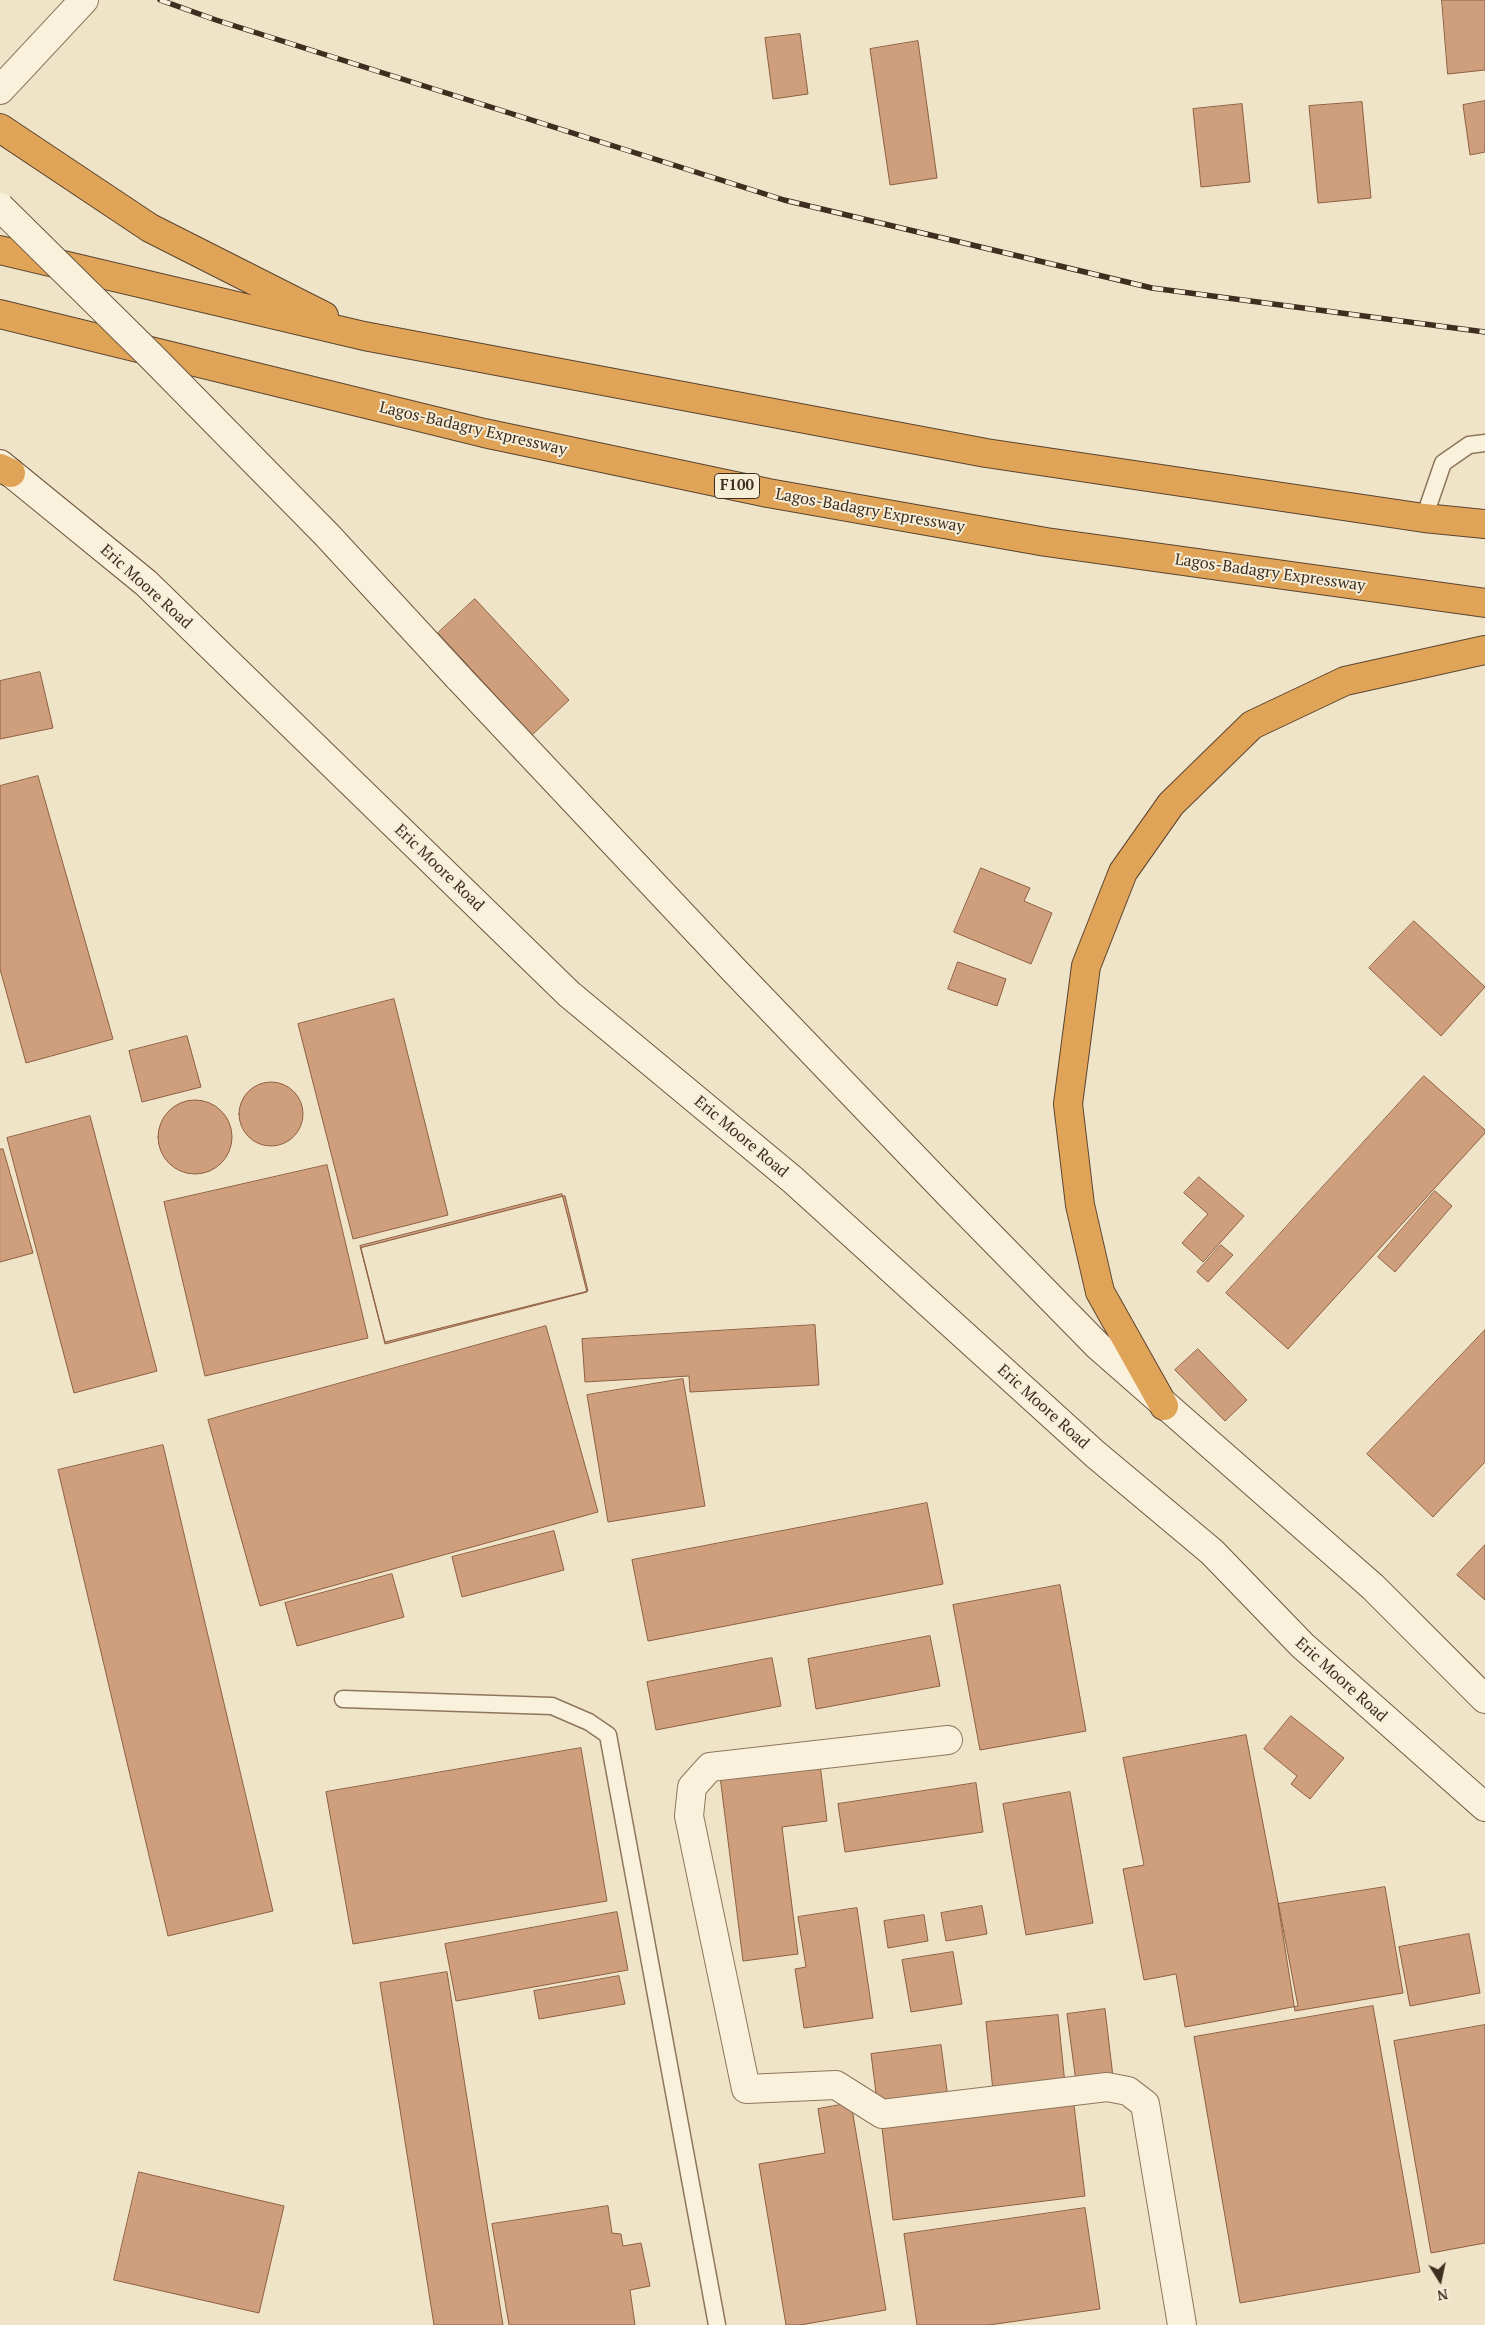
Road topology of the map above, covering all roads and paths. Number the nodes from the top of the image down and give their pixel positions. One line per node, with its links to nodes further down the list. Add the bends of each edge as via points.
1 (84, 0): 2 (street)
2 (0, 90)
3 (0, 128): 7 (highway, via 150,228)
4 (0, 207): 14 (street, bridge, via 327,535 950,1195 1098,1346)
5 (0, 250): 7 (highway)
6 (0, 314): 12 (highway, Lagos-Badagry Expressway / F100, via 484,433 768,493 1046,542)
7 (364, 336): 10 (highway, via 986,453)
8 (1485, 443): 10 (lane, via 1469,445 1443,463)
9 (4, 468): 18 (street, Eric Moore Road, via 146,583 569,994 793,1180 1095,1454 1212,1552 1302,1645)
10 (1424, 518): 11 (highway)
11 (1485, 524)
12 (1485, 603)
13 (1485, 650): 14 (highway, via 1345,681 1252,725 1171,804 1123,872 1086,966 1068,1104 1080,1205 1100,1292)
14 (1164, 1406): 16 (street, via 1373,1587)
15 (343, 1699): 19 (lane, via 552,1706 589,1722 608,1735)
16 (1485, 1699)
17 (948, 1740): 20 (street, via 710,1767 692,1787 689,1816 746,2089 836,2085 882,2114 1107,2088 1128,2091 1145,2104)
18 (1485, 1807)
19 (717, 2325)
20 (1182, 2325)

